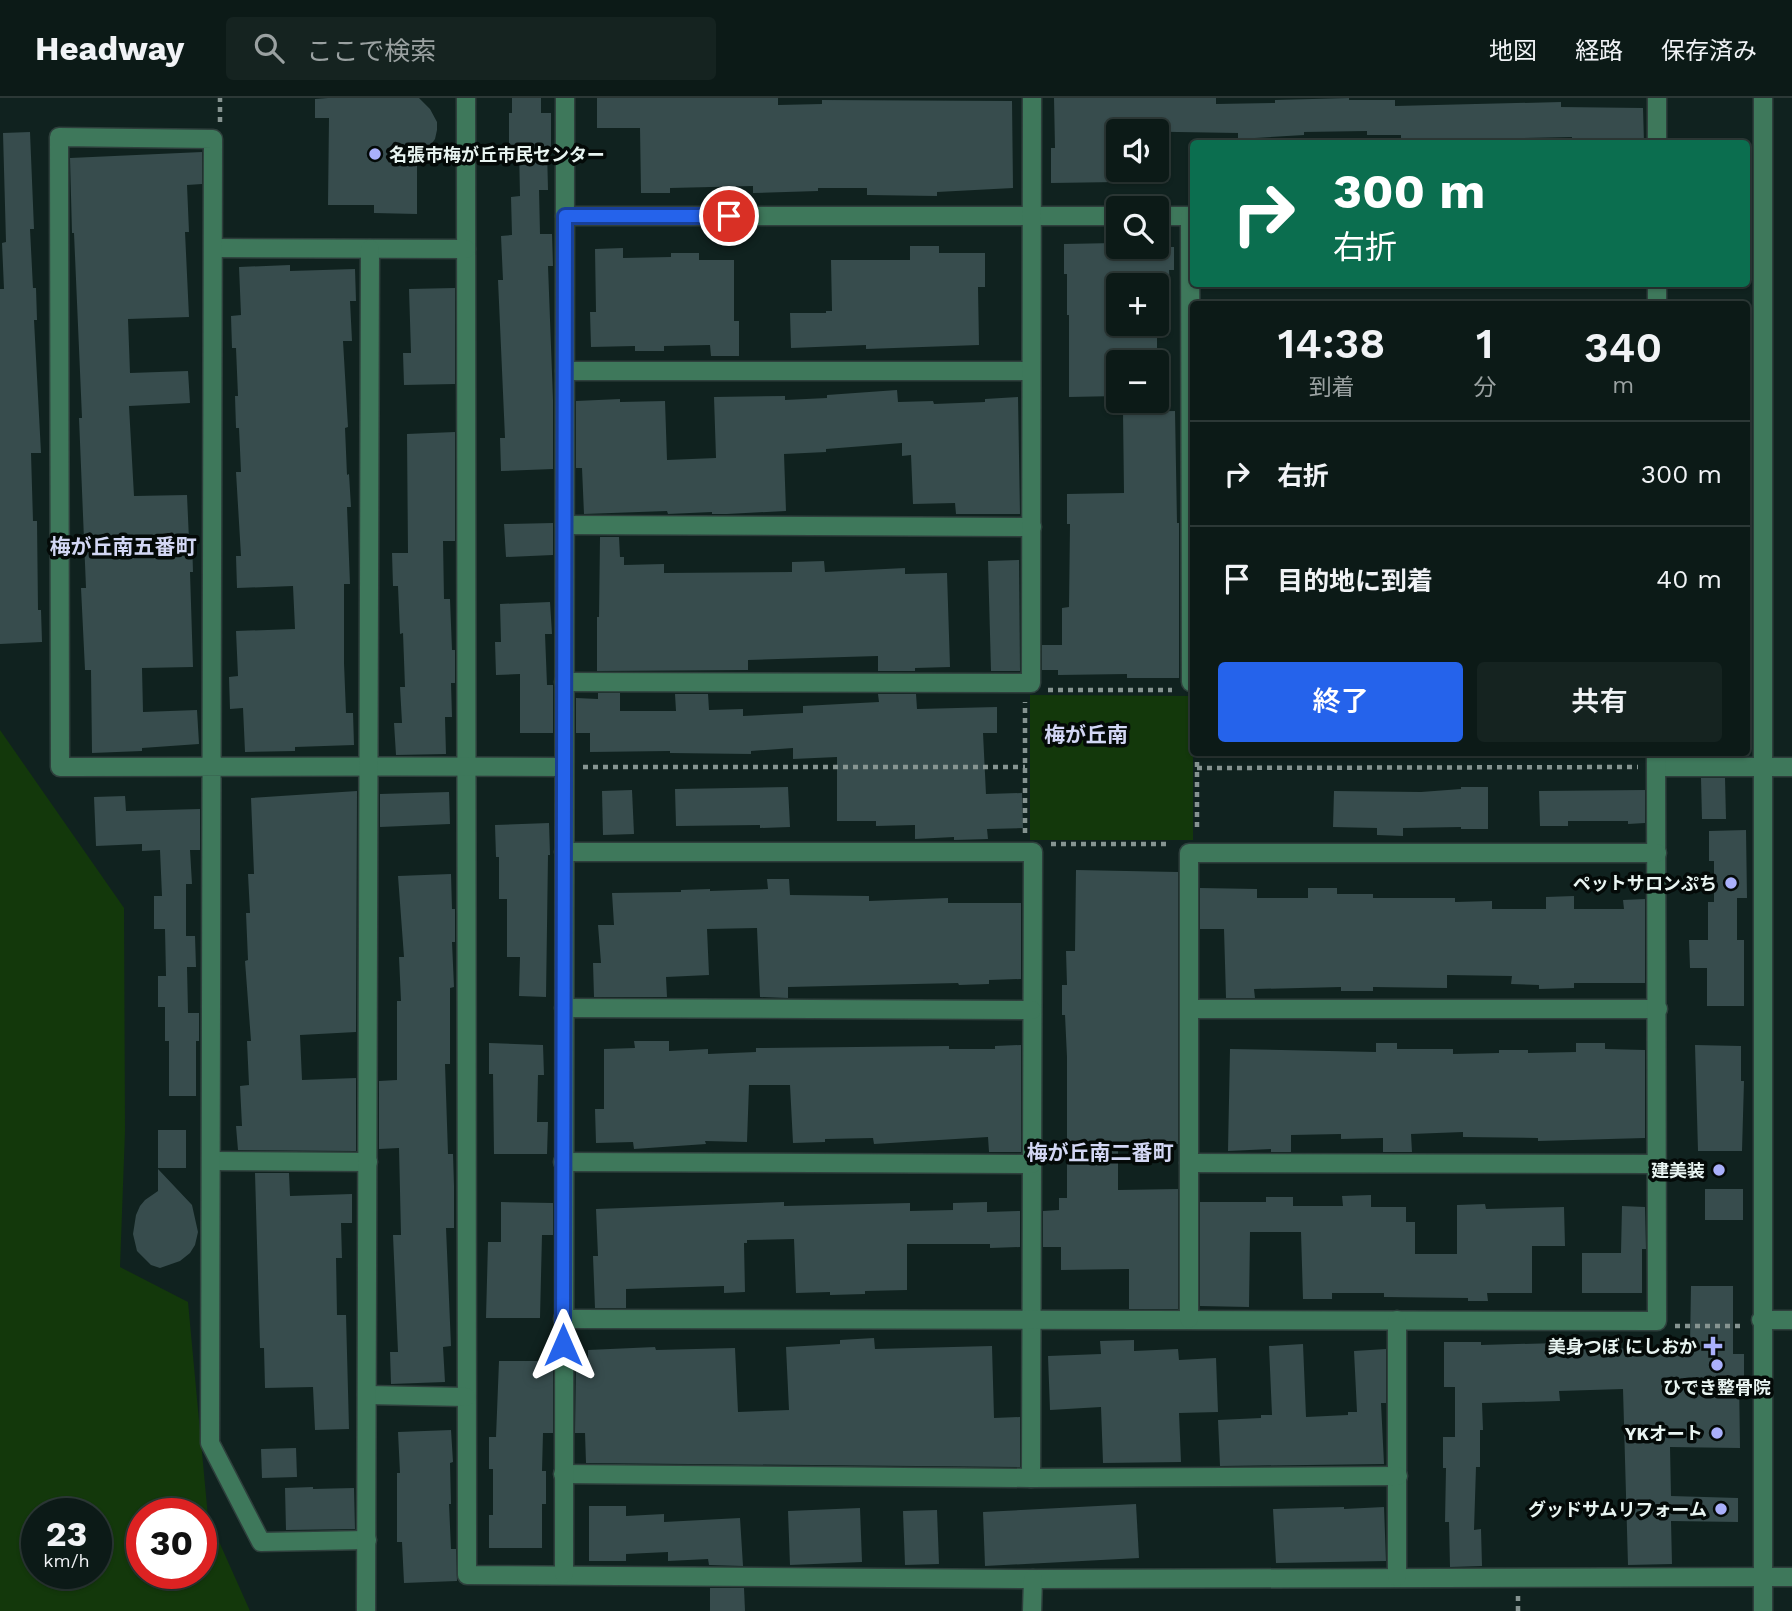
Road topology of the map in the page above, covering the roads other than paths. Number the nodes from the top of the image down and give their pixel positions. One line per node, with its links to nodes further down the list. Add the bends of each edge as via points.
1 (466, 98): 14 (street)
2 (565, 98): 7 (street)
3 (1032, 98): 8 (street)
4 (1657, 98): 6 (street)
5 (1763, 98): 24 (street)
6 (1657, 140)
7 (565, 216): 8 (street); 16 (street)
8 (1031, 216): 9 (street); 15 (street)
9 (1106, 216)
10 (1169, 216): 11 (street)
11 (1190, 216)
12 (215, 248): 13 (street); 21 (street); 21 (street, via 213,139 60,137 60,767)
13 (370, 249): 14 (street); 25 (street)
14 (466, 249): 22 (street)
15 (1031, 371): 16 (street); 18 (street)
16 (565, 372): 17 (street)
17 (565, 525): 18 (street); 19 (street)
18 (1032, 527): 19 (street, via 1028,683)
19 (564, 682): 23 (street)
20 (1656, 760): 24 (street); 28 (street)
21 (212, 766): 25 (street); 33 (street)
22 (466, 766): 23 (street); 25 (street); 46 (street)
23 (564, 766): 27 (street)
24 (1762, 766): 26 (street); 44 (street)
25 (369, 767): 34 (street)
26 (1792, 767)
27 (564, 852): 29 (street); 32 (street, via 1028,852)
28 (1657, 853): 30 (street, via 1193,846); 31 (street)
29 (564, 1008): 32 (street); 35 (street)
30 (1191, 1009): 31 (street); 36 (street)
31 (1658, 1009): 38 (street)
32 (1032, 1010): 37 (street)
33 (212, 1161): 34 (street); 50 (street, via 210,1443 261,1542)
34 (369, 1162): 45 (street)
35 (563, 1162): 37 (street); 39 (street)
36 (1189, 1163): 38 (street); 40 (street)
37 (1032, 1164): 41 (street)
38 (1657, 1164): 42 (street, via 1657,1321)
39 (563, 1319): 41 (street); 47 (street)
40 (1189, 1319): 41 (street); 42 (street)
41 (1031, 1320): 49 (street)
42 (1397, 1320): 48 (street)
43 (1792, 1320): 44 (street)
44 (1762, 1323): 53 (street)
45 (367, 1395): 46 (street); 50 (street)
46 (466, 1397): 51 (street, via 467,1575)
47 (563, 1475): 49 (street); 51 (street)
48 (1398, 1476): 49 (street); 52 (street)
49 (1031, 1478)
50 (367, 1540): 56 (street)
51 (564, 1574): 55 (street)
52 (1397, 1577): 53 (street); 55 (street)
53 (1763, 1577): 54 (street); 58 (street)
54 (1792, 1577)
55 (1032, 1579): 57 (street)
56 (366, 1611)
57 (1032, 1611)
58 (1763, 1611)

